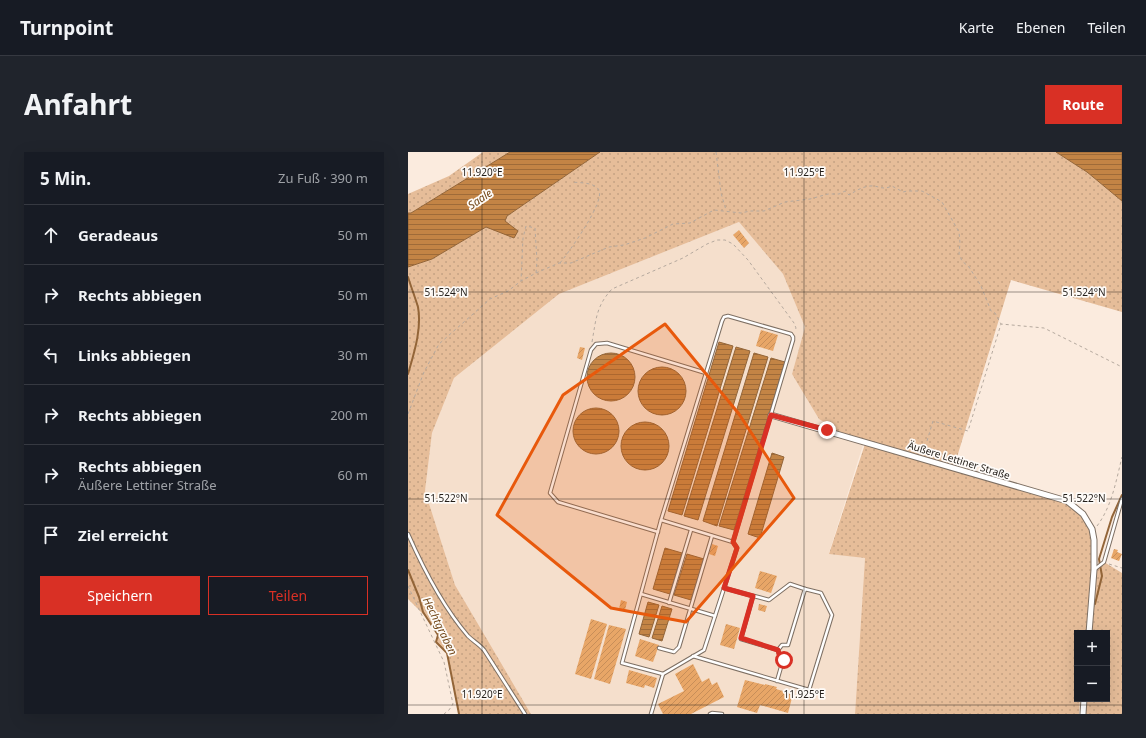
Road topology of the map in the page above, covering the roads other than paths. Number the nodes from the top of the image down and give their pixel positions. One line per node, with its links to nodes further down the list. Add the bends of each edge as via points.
1 (706, 373): 2 (lane, via 724,317 790,334 793,337); 4 (lane); 6 (lane, via 607,343 596,344 591,350 550,493 558,502)
2 (771, 415): 9 (lane); 10 (street, Äußere Lettiner Straße, via 1067,501 1083,514 1092,529)
3 (1122, 499): 10 (lane, via 1104,562)
4 (661, 520): 5 (lane); 6 (lane)
5 (691, 530): 8 (lane); 15 (lane)
6 (658, 532): 13 (lane)
7 (408, 534): 25 (lane, via 446,605 469,637 484,650)
8 (712, 536): 9 (lane); 16 (lane)
9 (733, 542): 11 (lane, via 737,548)
10 (1094, 570): 18 (street, Äußere Lettiner Straße)
11 (724, 588): 14 (lane); 17 (lane)
12 (805, 589): 14 (lane, via 790,584 768,600); 20 (lane, via 788,645 782,645); 23 (lane, via 821,593 832,615 809,690)
13 (641, 594): 15 (lane); 22 (lane, via 622,663)
14 (753, 596): 20 (lane, via 741,638)
15 (669, 602): 16 (lane)
16 (690, 609): 17 (lane); 19 (lane, via 679,647 674,652)
17 (715, 616): 21 (lane, via 704,650)
18 (1089, 630)
19 (659, 648)
20 (778, 650): 23 (lane, via 784,660)
21 (693, 656): 22 (lane); 23 (lane)
22 (663, 674): 26 (lane)
23 (777, 681)
24 (1084, 702): 29 (street)
25 (525, 714)
26 (651, 714)
27 (710, 714): 28 (lane)
28 (722, 714)
29 (1083, 714)

